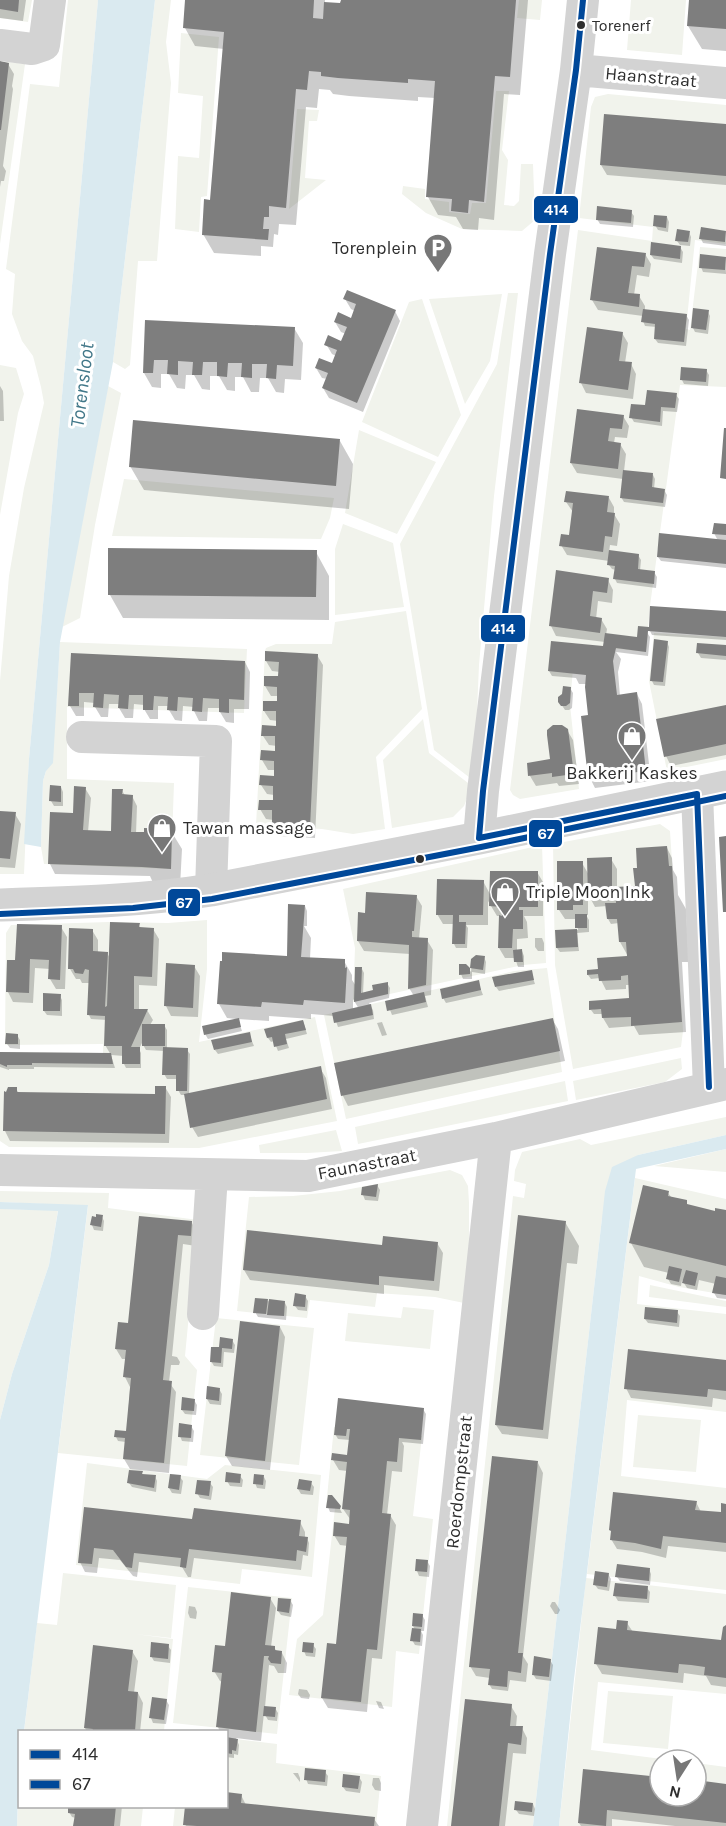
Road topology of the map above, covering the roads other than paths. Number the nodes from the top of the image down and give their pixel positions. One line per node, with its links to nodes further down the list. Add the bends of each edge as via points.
1 (50, 0): 3 (street, via 44,45 32,49)
2 (583, 0): 4 (street)
3 (0, 45)
4 (576, 70): 5 (street, Haanstraat); 8 (street)
5 (726, 83)
6 (82, 737): 9 (street, via 216,741)
7 (712, 791): 8 (street); 11 (street)
8 (479, 838): 9 (street)
9 (211, 890): 10 (street, via 75,903)
10 (0, 905)
11 (718, 1085): 12 (street, Faunastraat)
12 (496, 1138): 14 (street, Faunastraat, via 308,1176); 16 (street, Roerdompstraat)
13 (0, 1170): 14 (street, Faunastraat)
14 (212, 1175): 15 (street)
15 (203, 1314)
16 (422, 1826)

